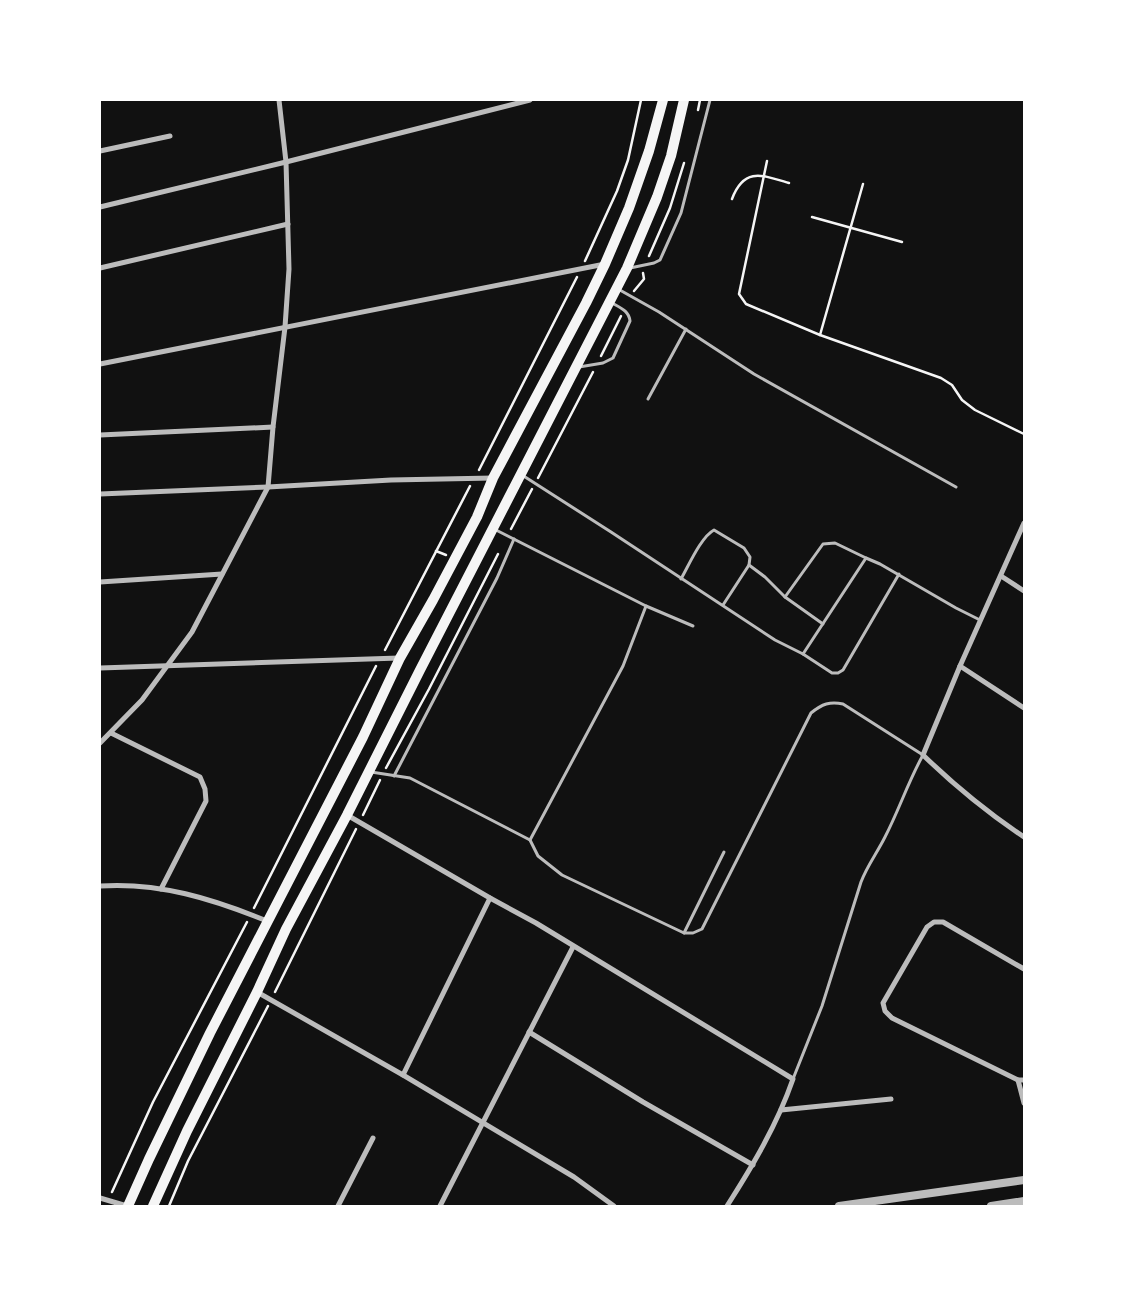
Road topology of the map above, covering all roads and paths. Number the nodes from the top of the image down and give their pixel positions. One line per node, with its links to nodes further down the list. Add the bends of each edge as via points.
1 (279, 100): 11 (street)
2 (530, 100): 11 (street)
3 (663, 100): 22 (main road, via 650,151)
4 (684, 100): 25 (main road, via 671,156)
5 (700, 100): 7 (path)
6 (710, 100): 23 (lane, via 681,213 660,260)
7 (697, 118)
8 (170, 136): 9 (street)
9 (100, 151)
10 (767, 161): 13 (path)
11 (286, 162): 17 (street); 19 (street)
12 (684, 163): 23 (path, via 670,208)
13 (764, 176): 14 (path); 16 (path, via 747,177 737,186); 32 (path, via 739,294 746,304 757,310)
14 (789, 183)
15 (863, 184): 20 (path)
16 (732, 199)
17 (100, 207)
18 (812, 217): 20 (path)
19 (288, 224): 24 (street); 30 (street)
20 (851, 228): 21 (path); 32 (path)
21 (902, 242)
22 (605, 264): 30 (street); 41 (main road)
23 (645, 265): 25 (lane); 27 (path, via 644,279)
24 (100, 268)
25 (627, 268): 26 (main road)
26 (616, 288): 27 (lane); 28 (main road)
27 (630, 296): 31 (lane)
28 (610, 302): 29 (lane); 35 (main road)
29 (624, 309): 34 (path); 34 (lane, via 630,316 630,322 613,358)
30 (286, 327): 33 (street); 37 (street)
31 (686, 329): 36 (lane); 43 (lane, via 754,374)
32 (820, 335): 38 (path, via 941,378 975,410)
33 (100, 364)
34 (597, 364): 35 (lane); 42 (path)
35 (576, 367): 40 (main road)
36 (648, 399)
37 (273, 427): 39 (street); 44 (street)
38 (1024, 434)
39 (100, 435)
40 (521, 475): 42 (lane); 47 (main road)
41 (493, 478): 44 (street); 65 (main road, via 477,517)
42 (535, 484): 48 (path); 55 (lane)
43 (956, 487)
44 (268, 488): 45 (street); 52 (street)
45 (100, 494)
46 (1024, 523): 54 (street)
47 (493, 528): 48 (lane); 73 (main road)
48 (507, 536): 49 (lane); 74 (path)
49 (514, 539): 60 (lane); 75 (lane)
50 (866, 558): 53 (lane); 58 (lane, via 835,543 823,544); 62 (lane)
51 (749, 565): 55 (lane, via 750,557 744,548 714,530 704,540); 58 (lane); 59 (lane)
52 (222, 574): 56 (street); 66 (street, via 192,632)
53 (898, 574): 61 (lane); 64 (lane, via 843,670 832,673)
54 (1000, 576): 57 (street); 61 (street)
55 (681, 579): 59 (lane)
56 (100, 582)
57 (1024, 591)
58 (785, 597): 62 (lane)
59 (723, 605): 64 (lane, via 788,648)
60 (646, 606): 63 (lane); 79 (lane, via 623,666)
61 (981, 620): 67 (street)
62 (823, 624): 64 (lane)
63 (693, 626)
64 (803, 654)
65 (400, 658): 66 (street); 84 (main road, via 363,737)
66 (168, 665): 68 (street); 70 (street, via 142,700)
67 (960, 666): 69 (street); 72 (street)
68 (100, 668)
69 (1024, 708)
70 (111, 732): 71 (street); 82 (street, via 200,777 205,789 206,801)
71 (100, 743)
72 (923, 755): 78 (street, via 996,818); 85 (lane, via 843,704 832,702 820,706 811,713 702,928); 92 (lane, via 864,874 822,1006)
73 (368, 772): 74 (lane); 76 (main road)
74 (383, 774): 75 (lane); 77 (path)
75 (394, 776): 79 (lane, via 410,778)
76 (347, 815): 77 (street); 88 (main road)
77 (360, 822): 83 (street); 89 (path)
78 (1024, 837)
79 (530, 840): 85 (lane, via 538,856 562,876)
80 (724, 852): 85 (lane)
81 (100, 886): 82 (street)
82 (161, 889): 84 (street, via 227,904)
83 (490, 898): 86 (street); 91 (street)
84 (267, 921): 103 (main road)
85 (684, 933)
86 (573, 947): 90 (street); 92 (street)
87 (1024, 969): 93 (street, via 943,922 934,922 927,927 883,1003 892,1018)
88 (257, 992): 89 (street); 104 (main road, via 186,1131)
89 (271, 1000): 91 (street); 105 (path, via 188,1161)
90 (529, 1032): 97 (street); 99 (street)
91 (403, 1075): 97 (street)
92 (793, 1079): 96 (street)
93 (1021, 1080): 95 (street)
94 (891, 1099): 96 (street)
95 (1024, 1103)
96 (781, 1110): 99 (street)
97 (483, 1124): 107 (street); 108 (street, via 574,1177)
98 (374, 1138): 106 (street)
99 (753, 1165): 109 (street)
100 (1024, 1180): 110 (street)
101 (100, 1198): 103 (street)
102 (1024, 1201): 111 (street)
103 (128, 1206)
104 (153, 1206)
105 (169, 1206)
106 (338, 1206)
107 (440, 1206)
108 (614, 1206)
109 (727, 1206)
110 (839, 1206)
111 (991, 1206)

